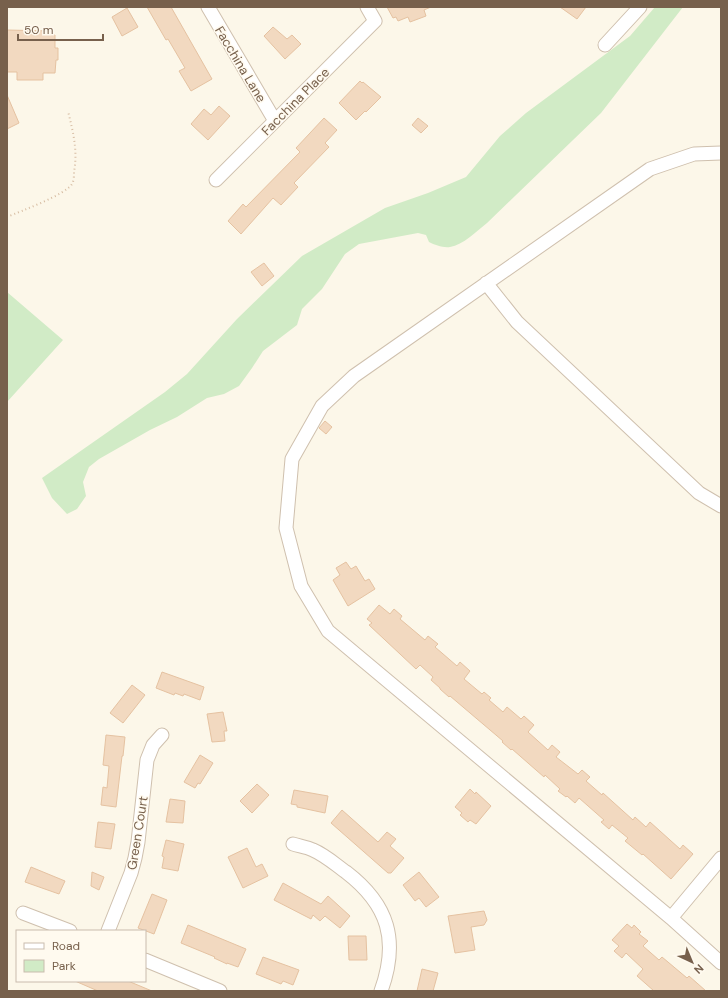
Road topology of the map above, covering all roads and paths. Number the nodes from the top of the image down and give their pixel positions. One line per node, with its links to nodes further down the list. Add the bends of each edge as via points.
1 (208, 7): 6 (street, Facchina Lane)
2 (367, 7): 6 (street, Facchina Place, via 375,21)
3 (640, 7): 4 (street)
4 (605, 45)
5 (68, 111): 9 (path, via 76,144 72,183 55,196)
6 (275, 121): 8 (street, Facchina Place)
7 (721, 153): 10 (street, via 694,154 650,169)
8 (216, 180)
9 (7, 217)
10 (486, 283): 11 (street, via 516,322 698,493); 16 (street, via 354,376 322,406 292,459 286,528 301,586 328,631)
11 (721, 506)
12 (162, 735): 18 (street, Green Court, via 151,749 147,760 135,858)
13 (293, 844): 22 (street, via 314,850 331,861 374,899 384,919 389,938 388,971)
14 (721, 858): 16 (street)
15 (23, 913): 17 (street)
16 (671, 918): 20 (street)
17 (67, 930)
18 (108, 930)
19 (146, 960): 21 (street)
20 (721, 963)
21 (220, 991)
22 (381, 991)

